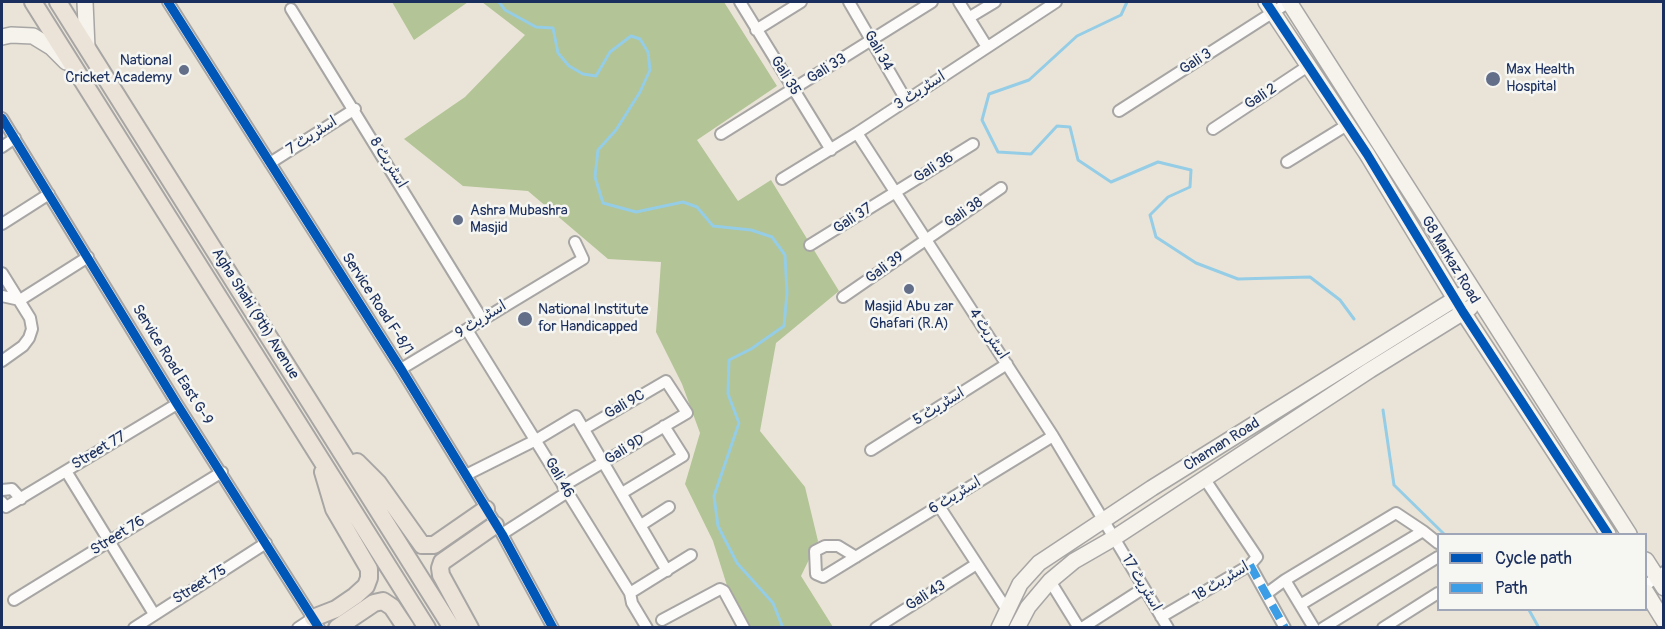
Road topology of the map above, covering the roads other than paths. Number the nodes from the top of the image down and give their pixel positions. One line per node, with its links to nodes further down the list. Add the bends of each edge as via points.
1 (33, 2): 23 (main road, Agha Shahi (9th) Avenue)
2 (58, 2): 20 (main road, Agha Shahi (9th) Avenue)
3 (85, 2): 20 (street)
4 (168, 2): 38 (street, Service Road F-8/1)
5 (740, 2): 16 (street, Gali 35)
6 (801, 2): 16 (street)
7 (849, 2): 18 (street, Gali 34)
8 (932, 2): 18 (street, Gali 33)
9 (959, 2): 15 (street)
10 (995, 2): 15 (street)
11 (1056, 2): 19 (street, اسٹریٹ 3)
12 (1289, 2): 13 (street, Gali 3); 21 (street, G8 Markaz Road)
13 (1270, 7): 22 (street, G8 Markaz Road); 27 (street, Gali 3)
14 (291, 9): 26 (street, اسٹریٹ 8)
15 (970, 17): 19 (street)
16 (756, 30): 24 (street, Gali 35)
17 (2, 37): 23 (street, via 33,36 51,46)
18 (872, 40): 24 (street, Gali 33); 25 (street, Gali 34)
19 (987, 46): 25 (street, اسٹریٹ 3)
20 (87, 48): 58 (main road, Agha Shahi (9th) Avenue)
21 (1329, 62): 22 (street); 39 (street, G8 Markaz Road)
22 (1310, 69): 29 (street, G8 Markaz Road); 30 (street, Gali 2)
23 (78, 74): 60 (main road, Agha Shahi (9th) Avenue)
24 (794, 89): 32 (street, Gali 33); 36 (street, Gali 35)
25 (906, 100): 31 (street, اسٹریٹ 3)
26 (355, 109): 38 (street, اسٹریٹ 7); 56 (street, اسٹریٹ 8)
27 (1119, 111)
28 (2, 118): 33 (street, Service Road East G-9)
29 (1347, 125): 37 (street); 41 (street, G8 Markaz Road)
30 (1213, 129)
31 (857, 133): 36 (street, اسٹریٹ 3); 43 (street, اسٹریٹ 4)
32 (721, 134)
33 (15, 138): 35 (street); 44 (street, Service Road East G-9)
34 (973, 144): 43 (street, Gali 36)
35 (2, 147)
36 (831, 150): 40 (street, اسٹریٹ 3)
37 (1287, 162)
38 (270, 164): 62 (street, Service Road F-8/1)
39 (1397, 171): 41 (street); 51 (street, G8 Markaz Road)
40 (782, 178)
41 (1382, 179): 55 (street, G8 Markaz Road)
42 (1001, 188): 46 (street, Gali 38)
43 (895, 192): 46 (street, اسٹریٹ 4); 48 (street, Gali 37)
44 (49, 194): 45 (street); 49 (street, Service Road East G-9)
45 (2, 224)
46 (927, 238): 53 (street, Gali 39); 61 (street, اسٹریٹ 4)
47 (575, 242): 56 (street, اسٹریٹ 9, via 583,259)
48 (810, 245)
49 (88, 257): 54 (street); 64 (street, Service Road East G-9)
50 (2, 273): 54 (street)
51 (1476, 295): 55 (street, Chaman Road); 70 (street, G8 Markaz Road)
52 (2, 296): 54 (street)
53 (843, 297)
54 (20, 300): 59 (street, via 30,318 30,338)
55 (1460, 305): 73 (street, G8 Markaz Road); 78 (street, Chaman Road); 87 (street, Chaman Road)
56 (482, 319): 57 (street, اسٹریٹ 9)
57 (467, 330): 62 (street, اسٹریٹ 9); 68 (street, Gali 46)
58 (280, 354): 60 (main road, via 278,365 272,368); 69 (main road, Agha Shahi (9th) Avenue)
59 (2, 361)
60 (261, 364): 72 (main road, Agha Shahi (9th) Avenue)
61 (1007, 364): 67 (street, اسٹریٹ 4); 71 (street, اسٹریٹ 5)
62 (401, 369): 77 (street, Service Road F-8/1)
63 (666, 381): 65 (street, Gali 9D, via 687,413); 66 (street, Gali 9C)
64 (177, 404): 75 (street, Street 77); 76 (street, Service Road East G-9)
65 (664, 426): 74 (street, Gali 9D); 81 (street, via 683,456)
66 (584, 429): 68 (street, via 576,416); 74 (street)
67 (1053, 436): 84 (street, اسٹریٹ 6); 87 (street, اسٹریٹ 4)
68 (536, 440): 77 (street); 79 (street, Gali 46)
69 (335, 441): 86 (main road, via 378,483 422,545 434,545); 126 (main road, Agha Shahi (9th) Avenue)
70 (1574, 447): 73 (street); 92 (street, G8 Markaz Road)
71 (871, 450)
72 (318, 453): 113 (main road, via 334,509 369,569); 125 (main road, Agha Shahi (9th) Avenue)
73 (1558, 458): 91 (street, G8 Markaz Road)
74 (604, 463): 79 (street, Gali 9D); 81 (street)
75 (66, 471): 82 (street, Street 77); 94 (street)
76 (222, 472): 94 (street, Street 76); 96 (street, Service Road East G-9)
77 (466, 475): 86 (street, Service Road F-8/1)
78 (1204, 478): 93 (street, Chaman Road); 102 (street, اسٹریٹ 18, via 1256,553 1256,561)
79 (565, 489): 89 (street, Gali 9D); 108 (street, Gali 46)
80 (2, 490): 82 (street, via 12,489)
81 (622, 493): 88 (street)
82 (21, 499): 83 (street, Street 77, via 6,507)
83 (2, 502)
84 (939, 506): 98 (street, اسٹریٹ 6); 101 (street)
85 (669, 507): 88 (street)
86 (486, 510): 89 (street, Service Road F-8/1)
87 (1102, 521): 93 (street, اسٹریٹ 4); 120 (street, Chaman Road, via 1039,563 1020,584)
88 (641, 525): 103 (street)
89 (499, 529): 127 (main road, via 442,562 440,568); 128 (street, Service Road F-8/1)
90 (1423, 531): 95 (street); 104 (street, via 1396,513); 114 (street)
91 (1607, 533)
92 (1628, 533)
93 (1114, 538): 106 (street, Chaman Road, via 1074,561); 107 (street, اسٹریٹ 17)
94 (108, 542): 112 (street, Street 76); 115 (street)
95 (1437, 542)
96 (266, 543): 115 (street, Street 75); 121 (street, Service Road East G-9)
97 (691, 555): 103 (street)
98 (856, 557)
99 (1437, 558): 137 (street)
100 (1647, 562): 105 (street)
101 (975, 565): 120 (street); 131 (street, Gali 43)
102 (1250, 565): 109 (street); 116 (street, اسٹریٹ 18)
103 (668, 571): 108 (street)
104 (1285, 580): 109 (street); 114 (street)
105 (1657, 580)
106 (1050, 581): 132 (street, Chaman Road); 133 (street)
107 (1144, 588): 116 (street, اسٹریٹ 17); 133 (street)
108 (630, 593): 129 (street, Gali 46)
109 (1266, 594): 135 (street)
110 (1437, 594): 138 (street)
111 (1647, 594): 119 (street)
112 (14, 600)
113 (359, 604): 117 (main road); 124 (main road, via 384,601)
114 (1300, 605): 136 (street)
115 (154, 614): 122 (street, Street 75)
116 (1161, 617): 134 (street, اسٹریٹ 17)
117 (340, 620): 121 (main road)
118 (662, 620): 130 (street, via 720,589)
119 (1664, 621)
120 (1000, 622)
121 (316, 623): 123 (street)
122 (139, 626)
123 (298, 627)
124 (406, 627)
125 (427, 627)
126 (452, 627)
127 (470, 627)
128 (553, 627)
129 (646, 627)
130 (744, 627)
131 (876, 627)
132 (1017, 627)
133 (1080, 627)
134 (1167, 627)
135 (1285, 627)
136 (1314, 627)
137 (1323, 627)
138 (1383, 627)

